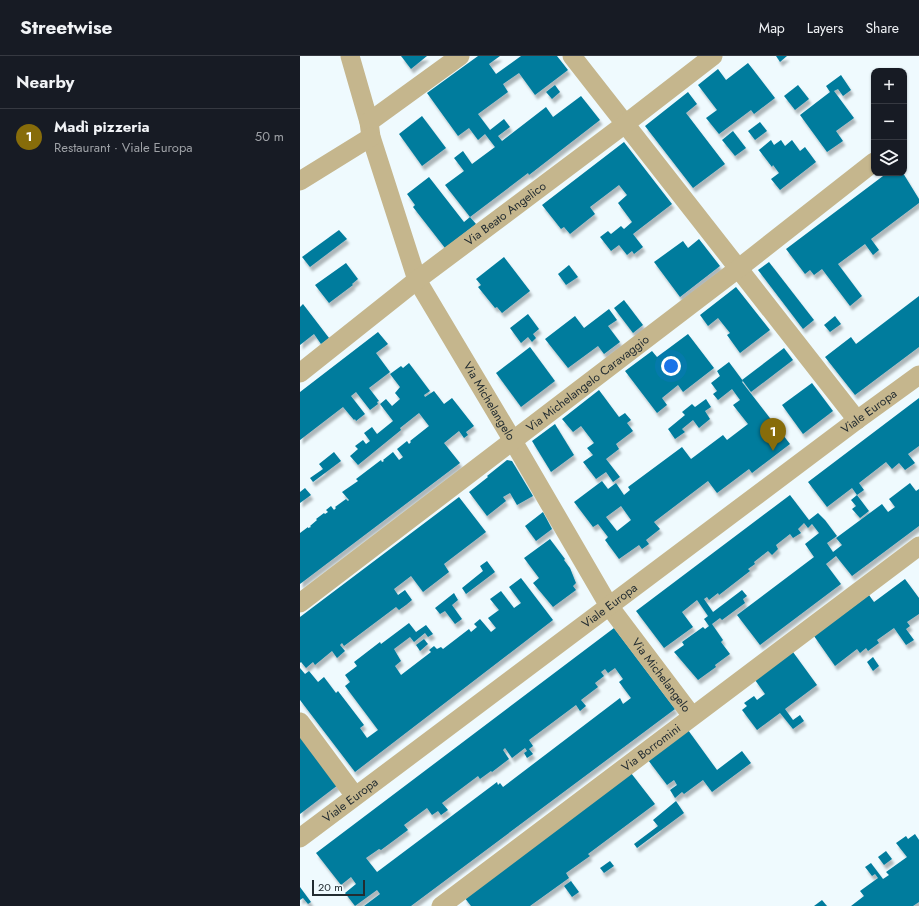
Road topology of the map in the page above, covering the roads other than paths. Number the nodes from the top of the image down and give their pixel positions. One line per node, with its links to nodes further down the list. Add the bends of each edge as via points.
1 (350, 56): 6 (street, Via Michelangelo)
2 (460, 56): 6 (street)
3 (572, 56): 5 (street)
4 (713, 56): 5 (street, Via Beato Angelico)
5 (625, 124): 9 (street); 10 (street, Via Beato Angelico)
6 (370, 130): 8 (street); 10 (street, Via Michelangelo)
7 (871, 164): 9 (street, Via Michelangelo Caravaggio)
8 (300, 181)
9 (739, 268): 13 (street); 14 (street, Via Michelangelo Caravaggio)
10 (417, 280): 11 (street, Via Beato Angelico); 14 (street, Via Michelangelo)
11 (300, 373)
12 (919, 375): 13 (street, Viale Europa)
13 (857, 420): 17 (street, Viale Europa)
14 (513, 440): 16 (street, Via Michelangelo Caravaggio); 17 (street, Via Michelangelo)
15 (919, 546): 18 (street, Via Borromini)
16 (300, 604)
17 (609, 606): 18 (street, Via Michelangelo); 20 (street, Viale Europa)
18 (692, 716): 22 (street, Via Borromini)
19 (300, 722): 20 (street)
20 (355, 796): 21 (street, Viale Europa)
21 (300, 838)
22 (441, 906)

